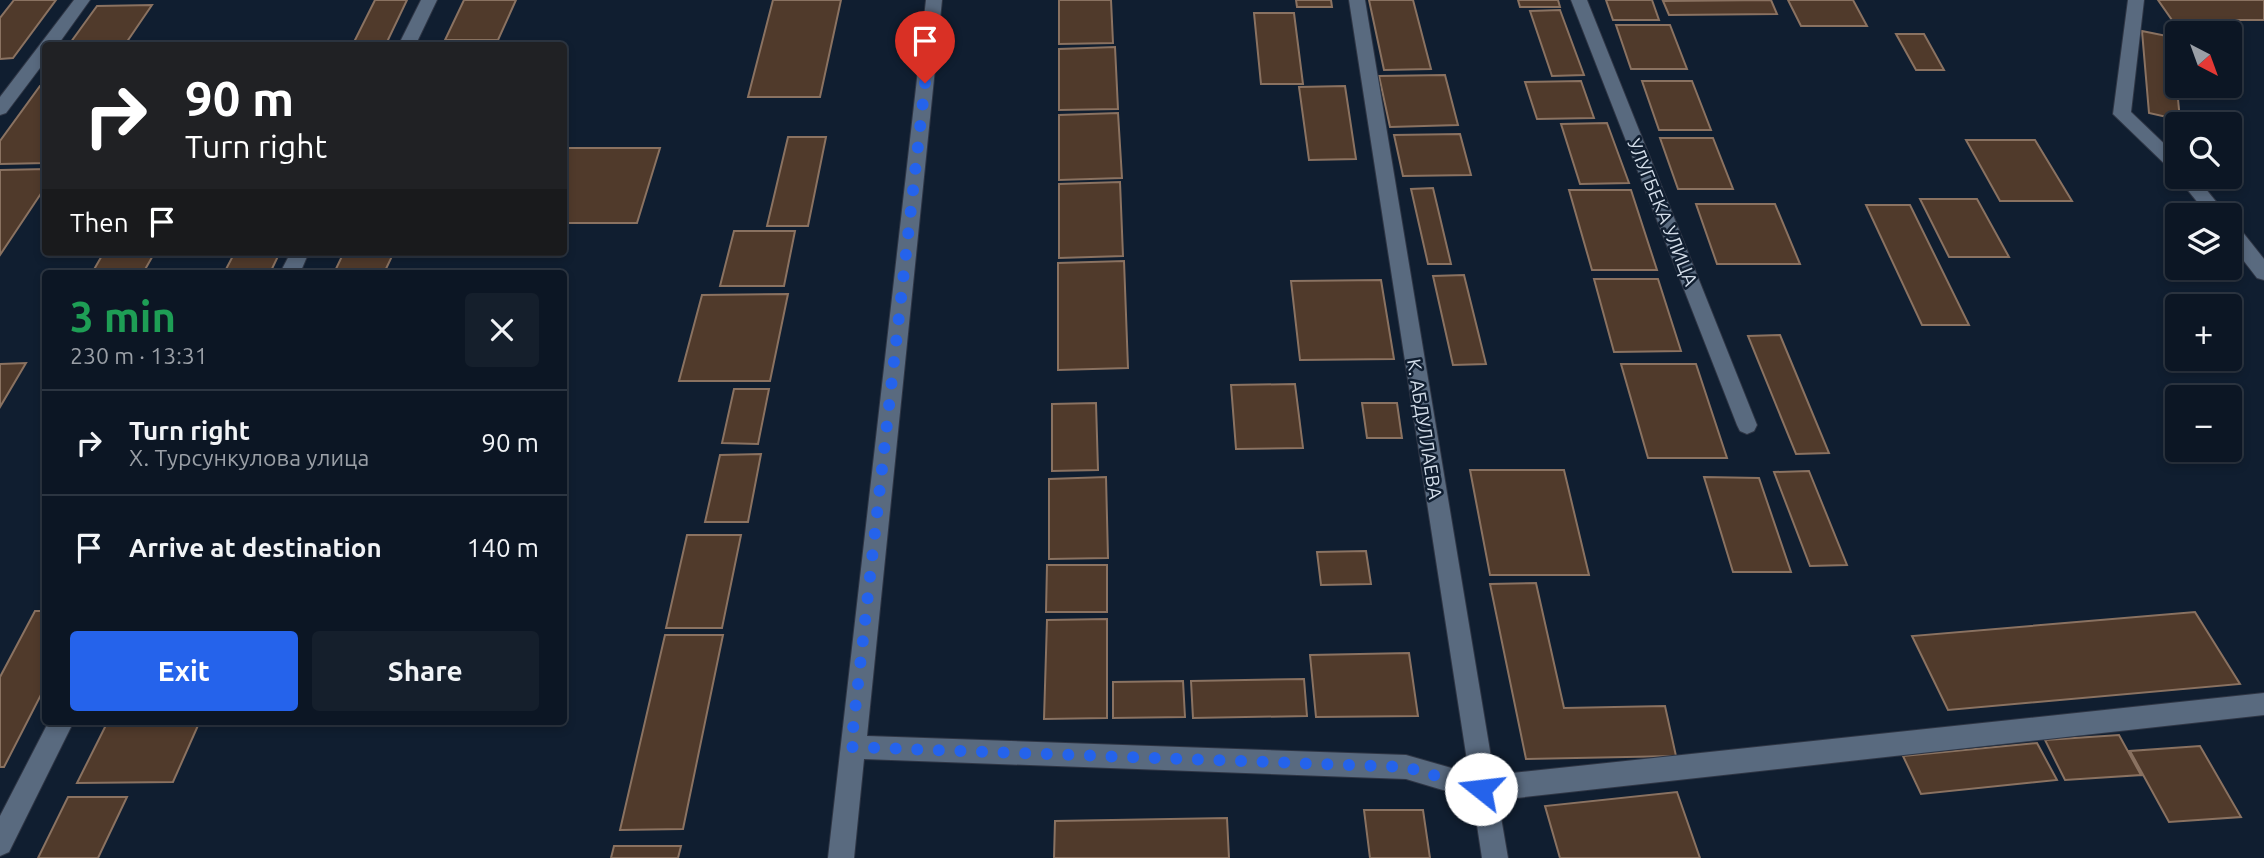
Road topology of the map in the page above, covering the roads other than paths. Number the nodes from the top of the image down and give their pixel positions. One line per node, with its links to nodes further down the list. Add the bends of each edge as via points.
1 (82, 0): 7 (street)
2 (429, 0): 8 (street)
3 (934, 0): 19 (street)
4 (1357, 0): 20 (street, К. АБДУЛЛАЕВА)
5 (1579, 0): 16 (street, УЛУГБЕКА УЛИЦА)
6 (2136, 0): 11 (street, via 2122,114)
7 (51, 42)
8 (407, 42)
9 (42, 54): 10 (street)
10 (0, 110)
11 (2165, 155)
12 (2196, 189): 13 (street)
13 (2208, 203)
14 (2242, 245): 15 (street)
15 (2264, 273)
16 (1747, 425)
17 (2264, 704): 20 (street)
18 (60, 725): 21 (street)
19 (851, 747): 20 (street, via 1406,767); 22 (street)
20 (1481, 789): 23 (street, К. АБДУЛЛАЕВА)
21 (0, 843)
22 (841, 858)
23 (1494, 858)

